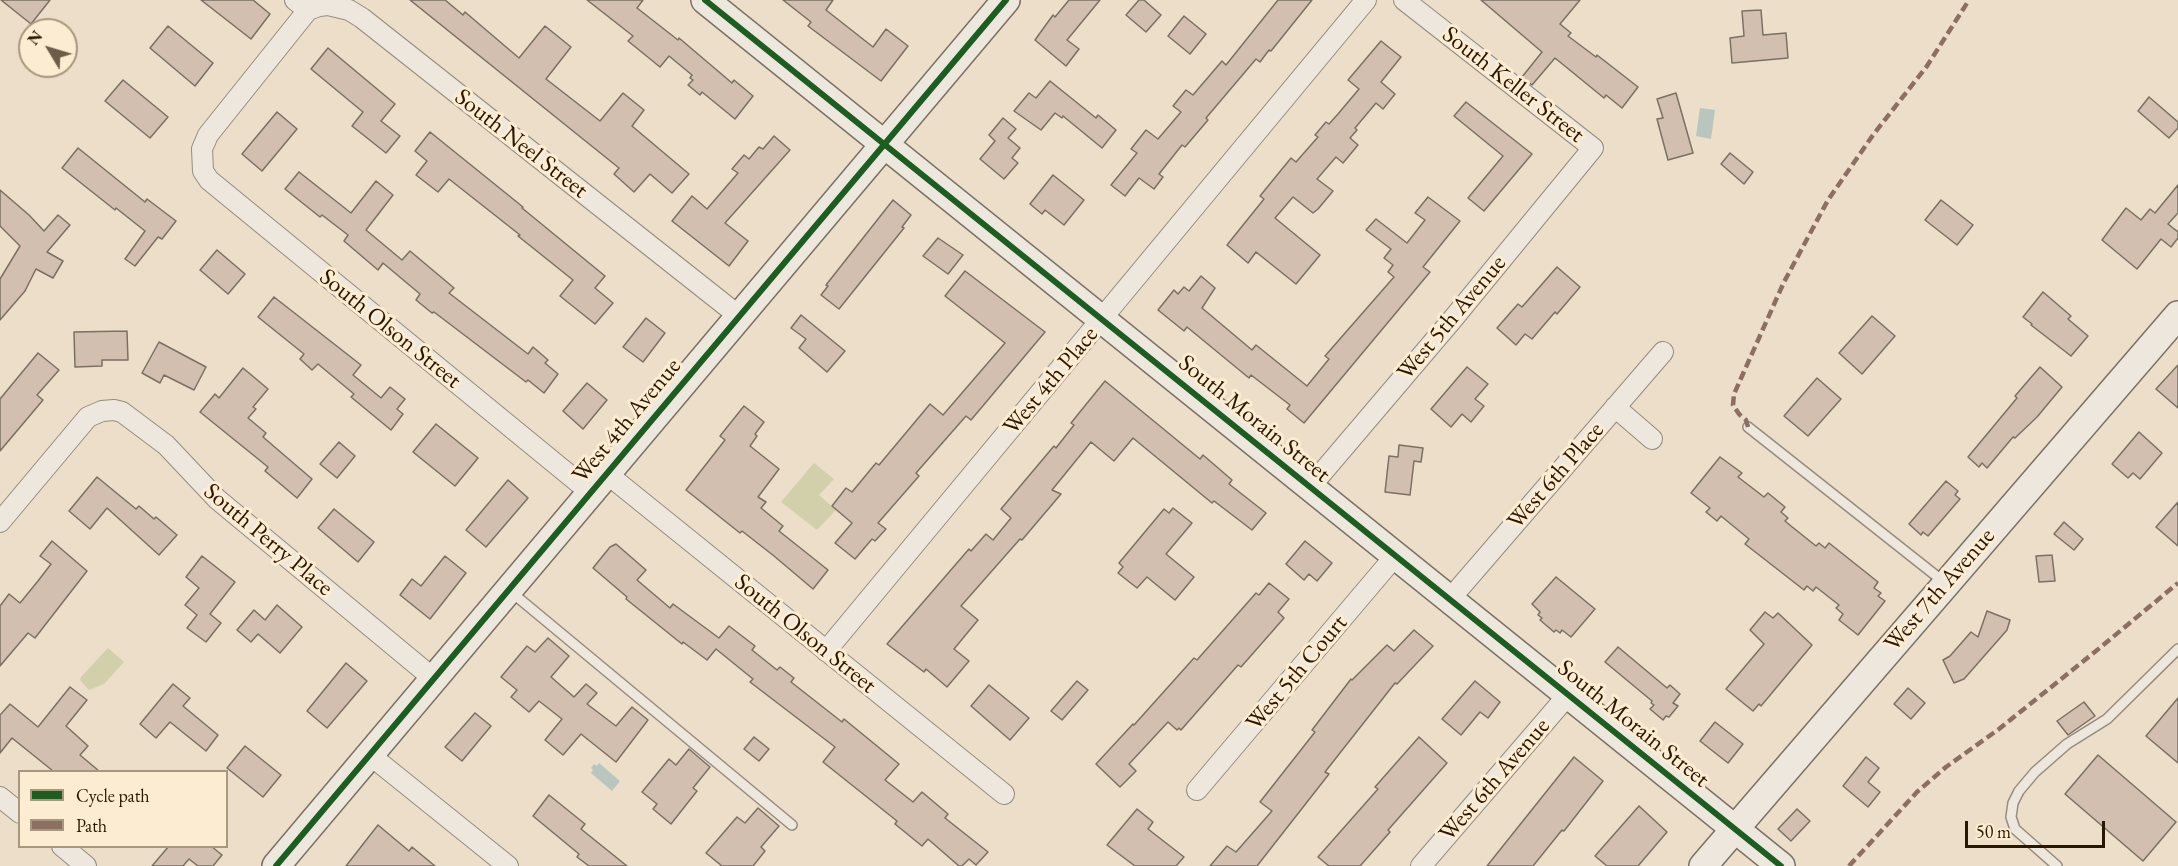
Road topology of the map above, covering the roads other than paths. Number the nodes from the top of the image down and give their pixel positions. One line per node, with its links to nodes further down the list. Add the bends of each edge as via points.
1 (705, 0): 6 (street, South Morain Street)
2 (1006, 0): 6 (street, West 4th Avenue)
3 (1366, 0): 10 (street, West 4th Place)
4 (1404, 0): 7 (street, South Keller Street)
5 (301, 5): 9 (street, South Neel Street, via 328,5 362,18); 15 (street, South Olson Street, via 208,135 201,159 208,180)
6 (884, 144): 9 (street, West 4th Avenue); 10 (street, South Morain Street)
7 (1593, 148): 16 (street, West 5th Avenue)
8 (2178, 315): 19 (street, West 7th Avenue)
9 (739, 316): 15 (street, West 4th Avenue)
10 (1102, 320): 16 (street, South Morain Street); 23 (street, West 4th Place)
11 (1663, 352): 12 (street, West 6th Place)
12 (1615, 408): 14 (street); 21 (street, West 6th Place)
13 (1748, 427): 19 (lane)
14 (1652, 439)
15 (598, 483): 20 (street, West 4th Avenue); 23 (street, South Olson Street)
16 (1310, 487): 18 (street, South Morain Street)
17 (0, 522): 24 (street, South Perry Place, via 88,417 102,411 122,412 166,445 217,499)
18 (1396, 555): 21 (street, South Morain Street); 27 (street, West 5th Court)
19 (1946, 584): 32 (street, West 7th Avenue)
20 (509, 590): 24 (street, West 4th Avenue); 31 (lane)
21 (1450, 599): 25 (street, South Morain Street)
22 (2178, 649): 40 (lane, via 2107,719 2067,744 2019,791 2011,817 2015,829)
23 (826, 651): 28 (street, South Olson Street)
24 (434, 679): 26 (street, West 4th Avenue)
25 (1568, 694): 32 (street, South Morain Street); 37 (street, West 6th Avenue)
26 (370, 755): 34 (street, West 4th Avenue); 36 (street)
27 (1197, 790)
28 (1004, 794)
29 (0, 797): 30 (street)
30 (18, 811)
31 (792, 825)
32 (1735, 829): 38 (street, West 7th Avenue); 39 (street, South Morain Street)
33 (64, 848): 35 (street)
34 (281, 864)
35 (86, 866)
36 (508, 866)
37 (1421, 866)
38 (1703, 866)
39 (1781, 866)
40 (2057, 866)

